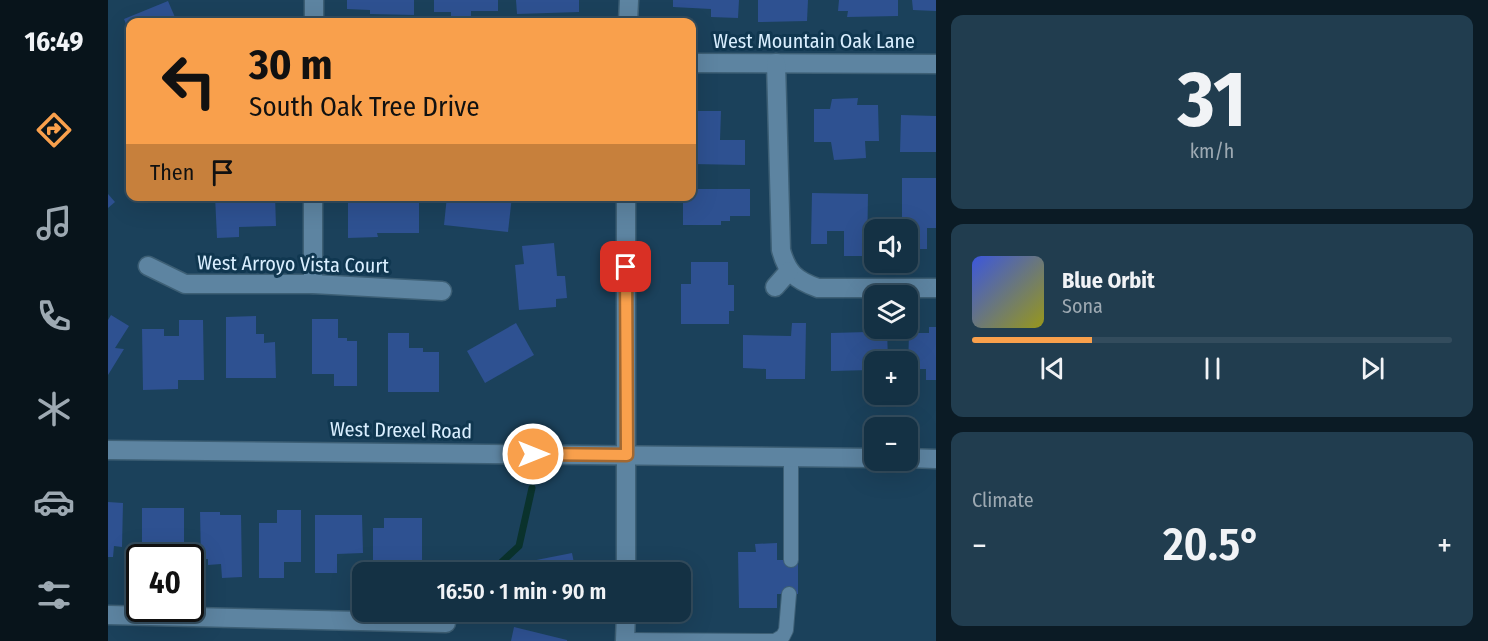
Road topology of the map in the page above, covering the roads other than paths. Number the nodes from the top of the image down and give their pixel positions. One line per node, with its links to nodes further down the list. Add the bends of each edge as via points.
1 (314, 0): 3 (street)
2 (630, 0): 4 (street)
3 (314, 18)
4 (628, 18)
5 (696, 63): 6 (street, West Mountain Oak Lane)
6 (776, 63): 7 (street, West Mountain Oak Lane); 11 (street, via 781,249)
7 (936, 64)
8 (313, 201): 12 (street)
9 (626, 201): 17 (street)
10 (148, 266): 12 (street, West Arroyo Vista Court, via 185,284)
11 (789, 271): 13 (street); 14 (street, via 818,288)
12 (313, 284): 15 (street, West Arroyo Vista Court)
13 (775, 287)
14 (936, 288)
15 (442, 291)
16 (108, 450): 17 (street, West Drexel Road)
17 (627, 455): 18 (street, West Drexel Road); 23 (street)
18 (791, 457): 19 (street, West Drexel Road); 22 (lane)
19 (864, 458)
20 (918, 458): 21 (street)
21 (936, 459)
22 (791, 560)
23 (626, 562)
24 (789, 594): 28 (lane, via 786,630 775,641)
25 (108, 615): 27 (street)
26 (626, 622): 28 (street)
27 (446, 623)
28 (626, 641)

